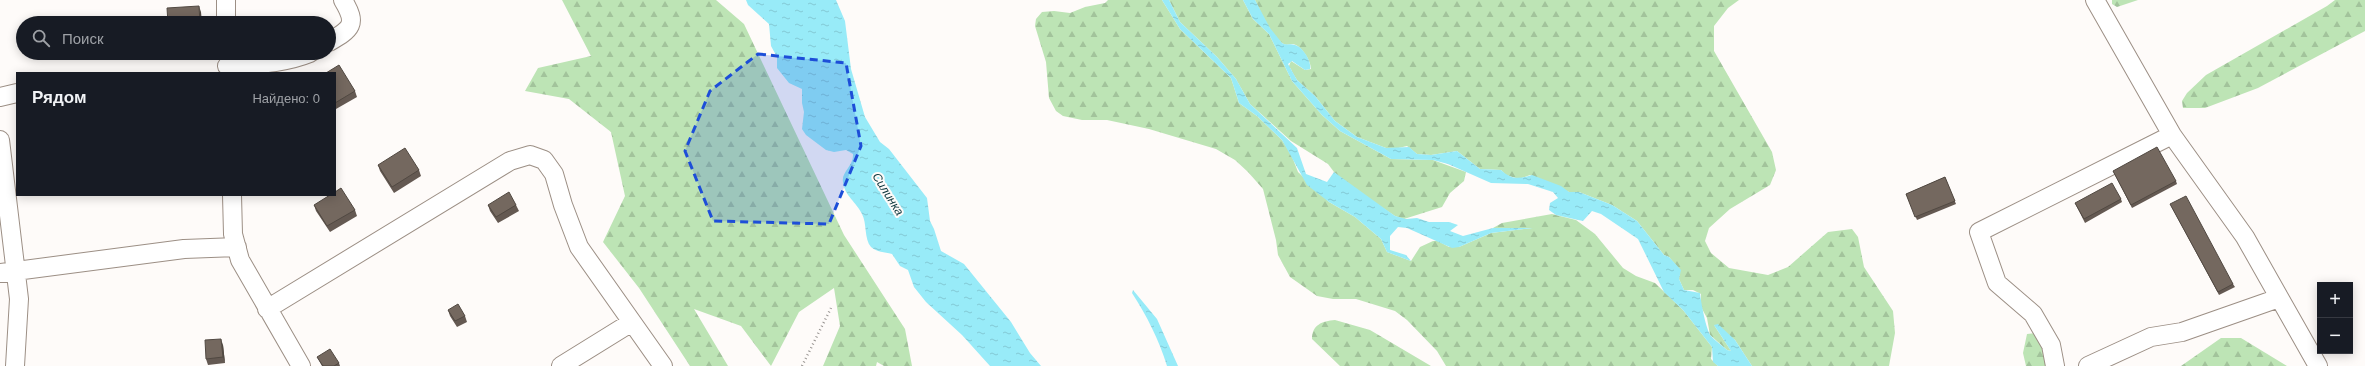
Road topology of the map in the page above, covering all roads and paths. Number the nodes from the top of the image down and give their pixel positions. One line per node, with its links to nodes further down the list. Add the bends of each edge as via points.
1 (226, 0): 4 (street)
2 (343, 0): 5 (street, via 351,13 352,23 348,31)
3 (2095, 0): 10 (street)
4 (226, 16)
5 (336, 38)
6 (291, 60): 7 (street, via 275,63)
7 (227, 64)
8 (16, 93): 9 (street)
9 (0, 97)
10 (2172, 135): 15 (street, via 2245,237); 24 (street, via 1980,232 1997,283 2033,314 2051,345)
11 (0, 140): 14 (street)
12 (232, 196): 13 (street, via 233,234)
13 (237, 247): 14 (street, via 184,249); 17 (street, via 240,260)
14 (8, 272): 19 (street, via 19,299)
15 (2279, 298): 25 (street, via 2182,332 2151,337); 26 (street)
16 (830, 308): 23 (path)
17 (267, 309): 18 (street, via 510,161 530,155 544,160 554,174 562,205 579,247); 20 (street)
18 (632, 322): 21 (street); 22 (street)
19 (16, 366)
20 (301, 366)
21 (561, 366)
22 (662, 366)
23 (802, 366)
24 (2055, 366)
25 (2088, 366)
26 (2318, 366)

